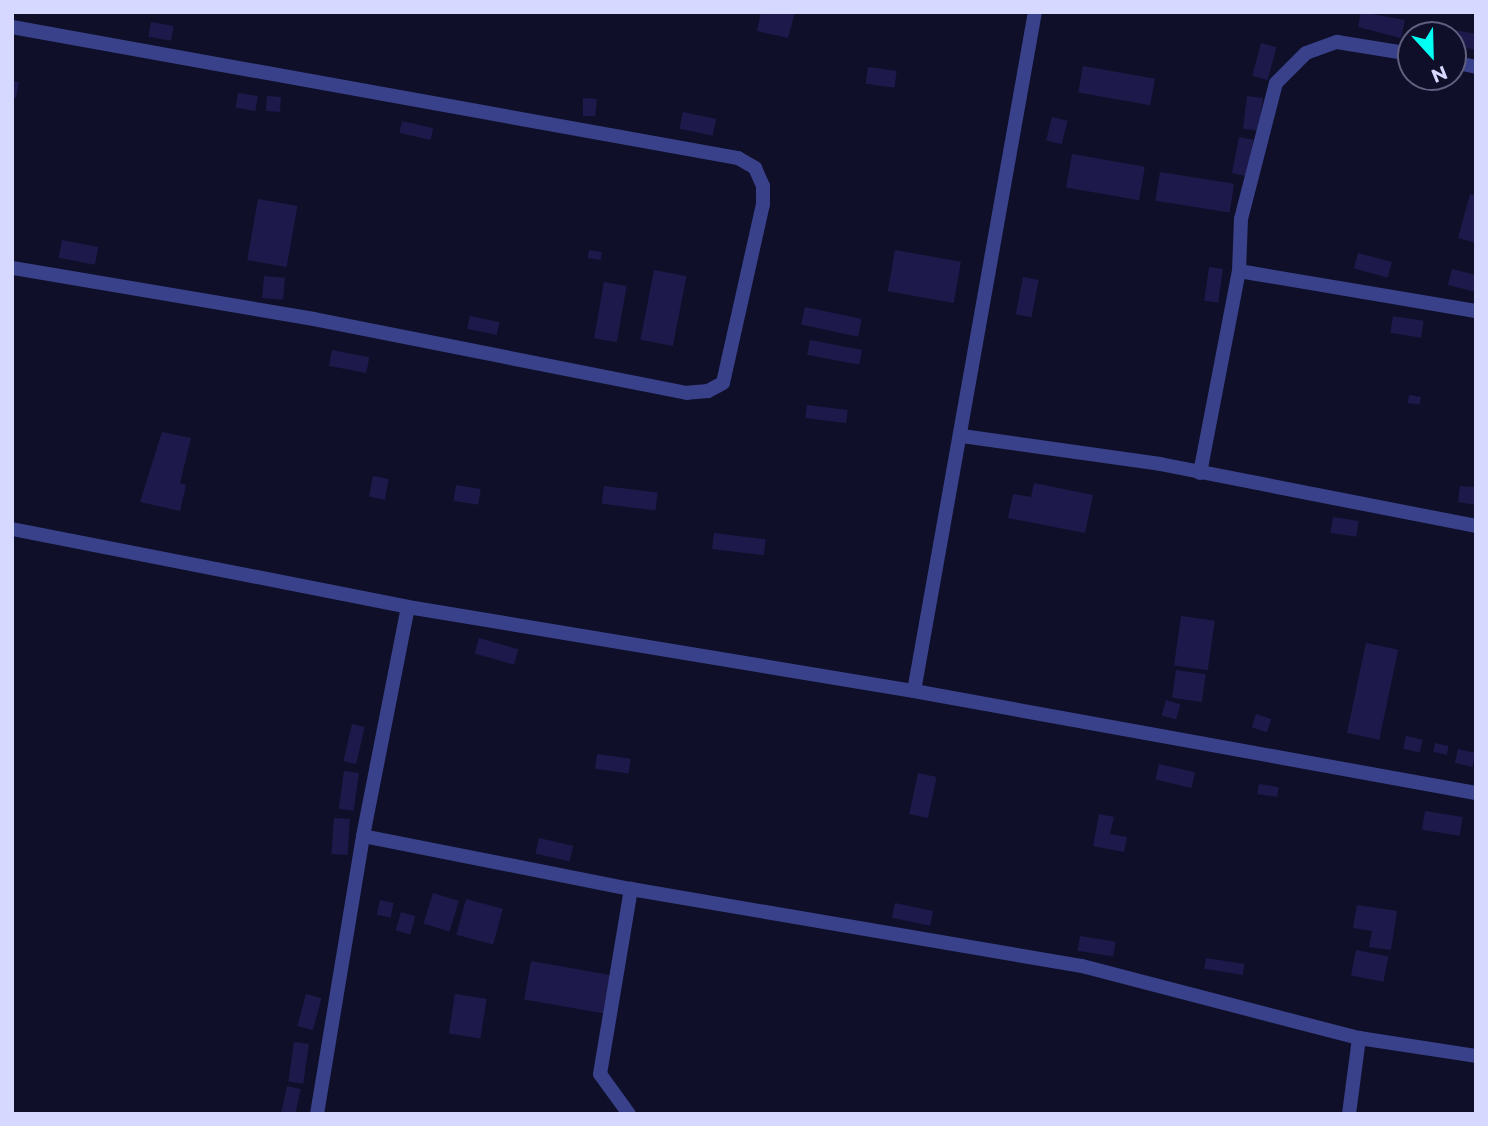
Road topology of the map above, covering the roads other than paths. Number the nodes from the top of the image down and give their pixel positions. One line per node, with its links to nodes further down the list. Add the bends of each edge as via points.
1 (1035, 12): 7 (street)
2 (12, 27): 4 (street, via 738,158 755,167 763,186 763,204 723,383 708,391 687,393 314,319)
3 (1397, 52): 5 (street, via 1336,42 1306,53 1288,66 1276,83 1241,219)
4 (12, 268)
5 (1238, 271): 6 (street); 8 (street)
6 (1476, 311)
7 (962, 436): 8 (street); 12 (street)
8 (1200, 473): 9 (street)
9 (1476, 526)
10 (12, 529): 11 (street)
11 (408, 607): 12 (street); 14 (street)
12 (914, 691): 13 (street)
13 (1476, 793)
14 (363, 836): 15 (street); 18 (street)
15 (631, 889): 16 (street, via 1082,966); 19 (street, via 600,1074)
16 (1360, 1038): 17 (street); 20 (street)
17 (1476, 1056)
18 (317, 1114)
19 (629, 1114)
20 (1349, 1114)

